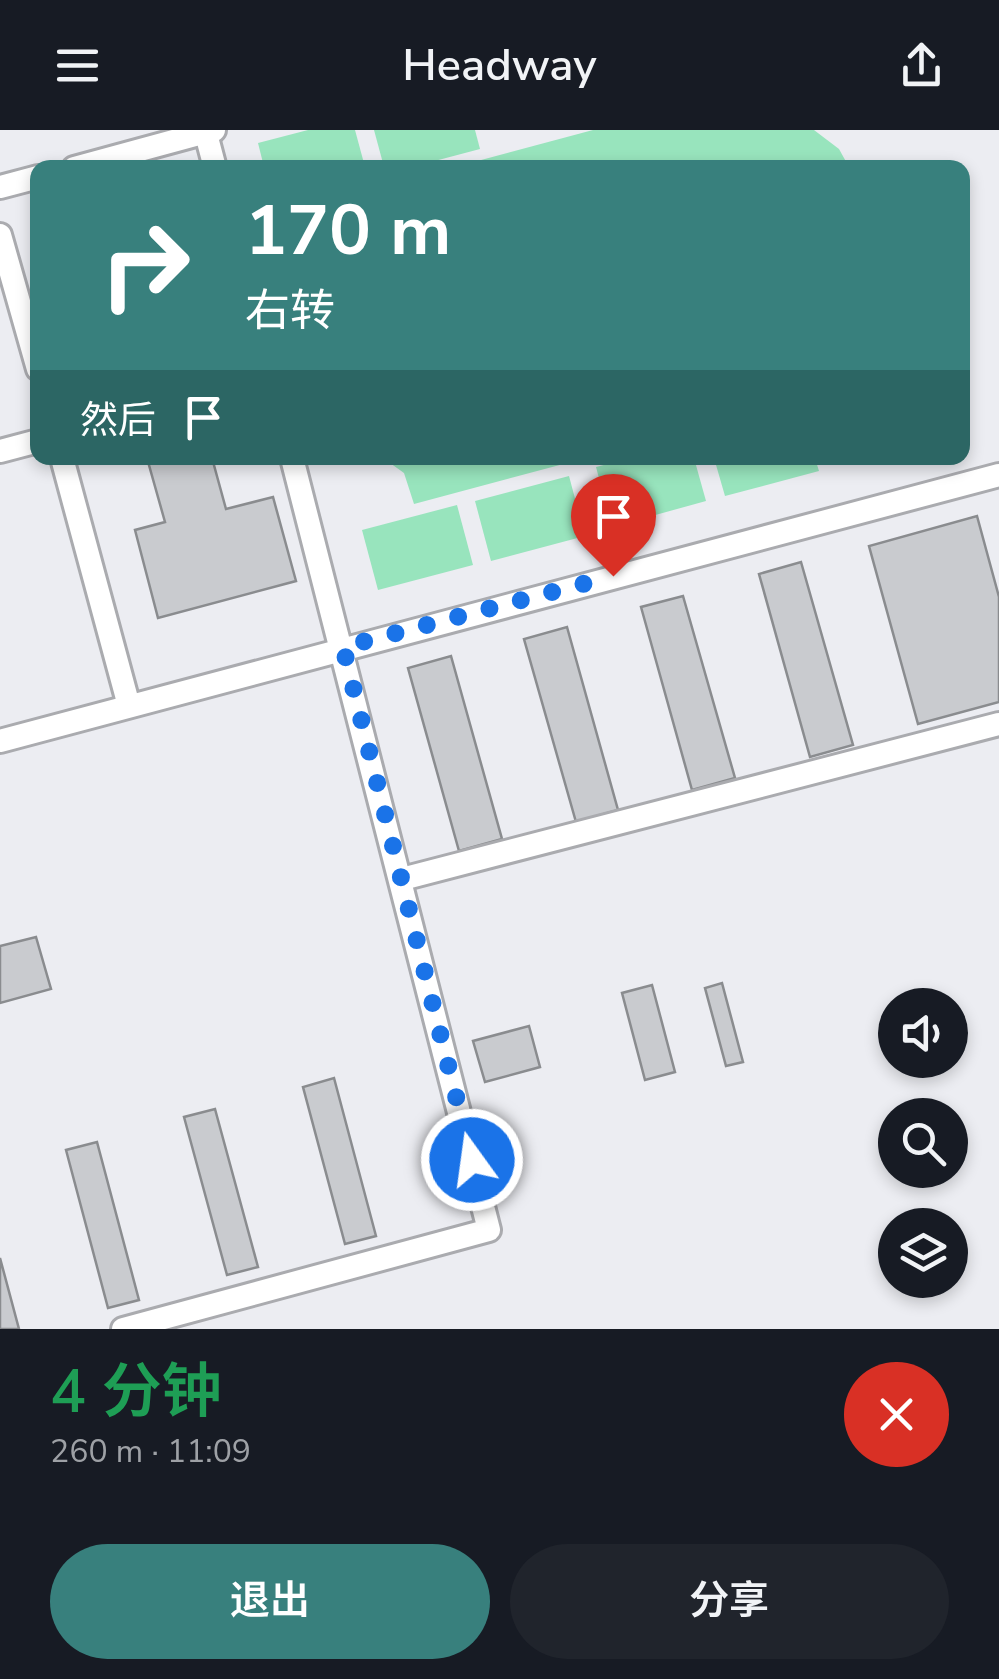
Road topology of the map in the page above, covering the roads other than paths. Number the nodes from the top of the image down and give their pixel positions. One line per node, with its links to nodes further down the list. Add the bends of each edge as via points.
1 (208, 131): 2 (street); 3 (street)
2 (103, 160)
3 (213, 160)
4 (30, 179): 5 (street)
5 (0, 187)
6 (0, 235): 7 (street)
7 (30, 341)
8 (30, 443): 9 (street)
9 (0, 451)
10 (64, 465): 14 (street)
11 (294, 465): 13 (street)
12 (999, 475): 13 (street)
13 (343, 647): 14 (street); 17 (street)
14 (129, 706): 16 (street)
15 (999, 724): 17 (street)
16 (0, 742)
17 (402, 879): 18 (street, via 490,1230)
18 (122, 1329)

